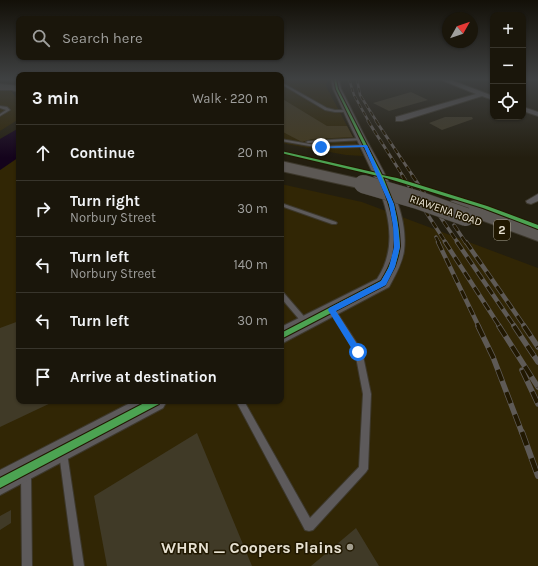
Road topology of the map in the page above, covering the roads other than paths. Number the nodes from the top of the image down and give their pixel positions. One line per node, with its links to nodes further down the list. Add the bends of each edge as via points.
1 (320, 105): 6 (lane, via 335,111)
2 (345, 105): 6 (street)
3 (446, 105): 9 (street)
4 (0, 107): 8 (lane, via 8,110)
5 (526, 110): 7 (street)
6 (348, 111): 12 (street)
7 (538, 114)
8 (0, 116)
9 (399, 120)
10 (284, 139): 12 (lane)
11 (284, 140): 12 (lane, via 321,147)
12 (364, 143): 22 (street, via 392,204 397,247 392,267 383,283)
13 (284, 160): 15 (highway, RIAWENA ROAD / 2)
14 (284, 167): 15 (highway, RIAWENA ROAD / 2)
15 (361, 180): 17 (highway, RIAWENA ROAD / 2, bridge, via 418,200)
16 (284, 205): 18 (lane)
17 (461, 211): 19 (highway, RIAWENA ROAD / 2); 20 (highway, RIAWENA ROAD / 2)
18 (334, 222)
19 (538, 236)
20 (538, 245)
21 (284, 297): 23 (lane)
22 (332, 310): 23 (street); 26 (lane, via 358,352 367,394 363,469 309,526)
23 (306, 323): 24 (street)
24 (284, 334)
25 (150, 404): 27 (street)
26 (242, 404)
27 (63, 450): 28 (street); 31 (lane)
28 (26, 469): 29 (street); 30 (lane)
29 (0, 483)
30 (27, 566)
31 (80, 566)

